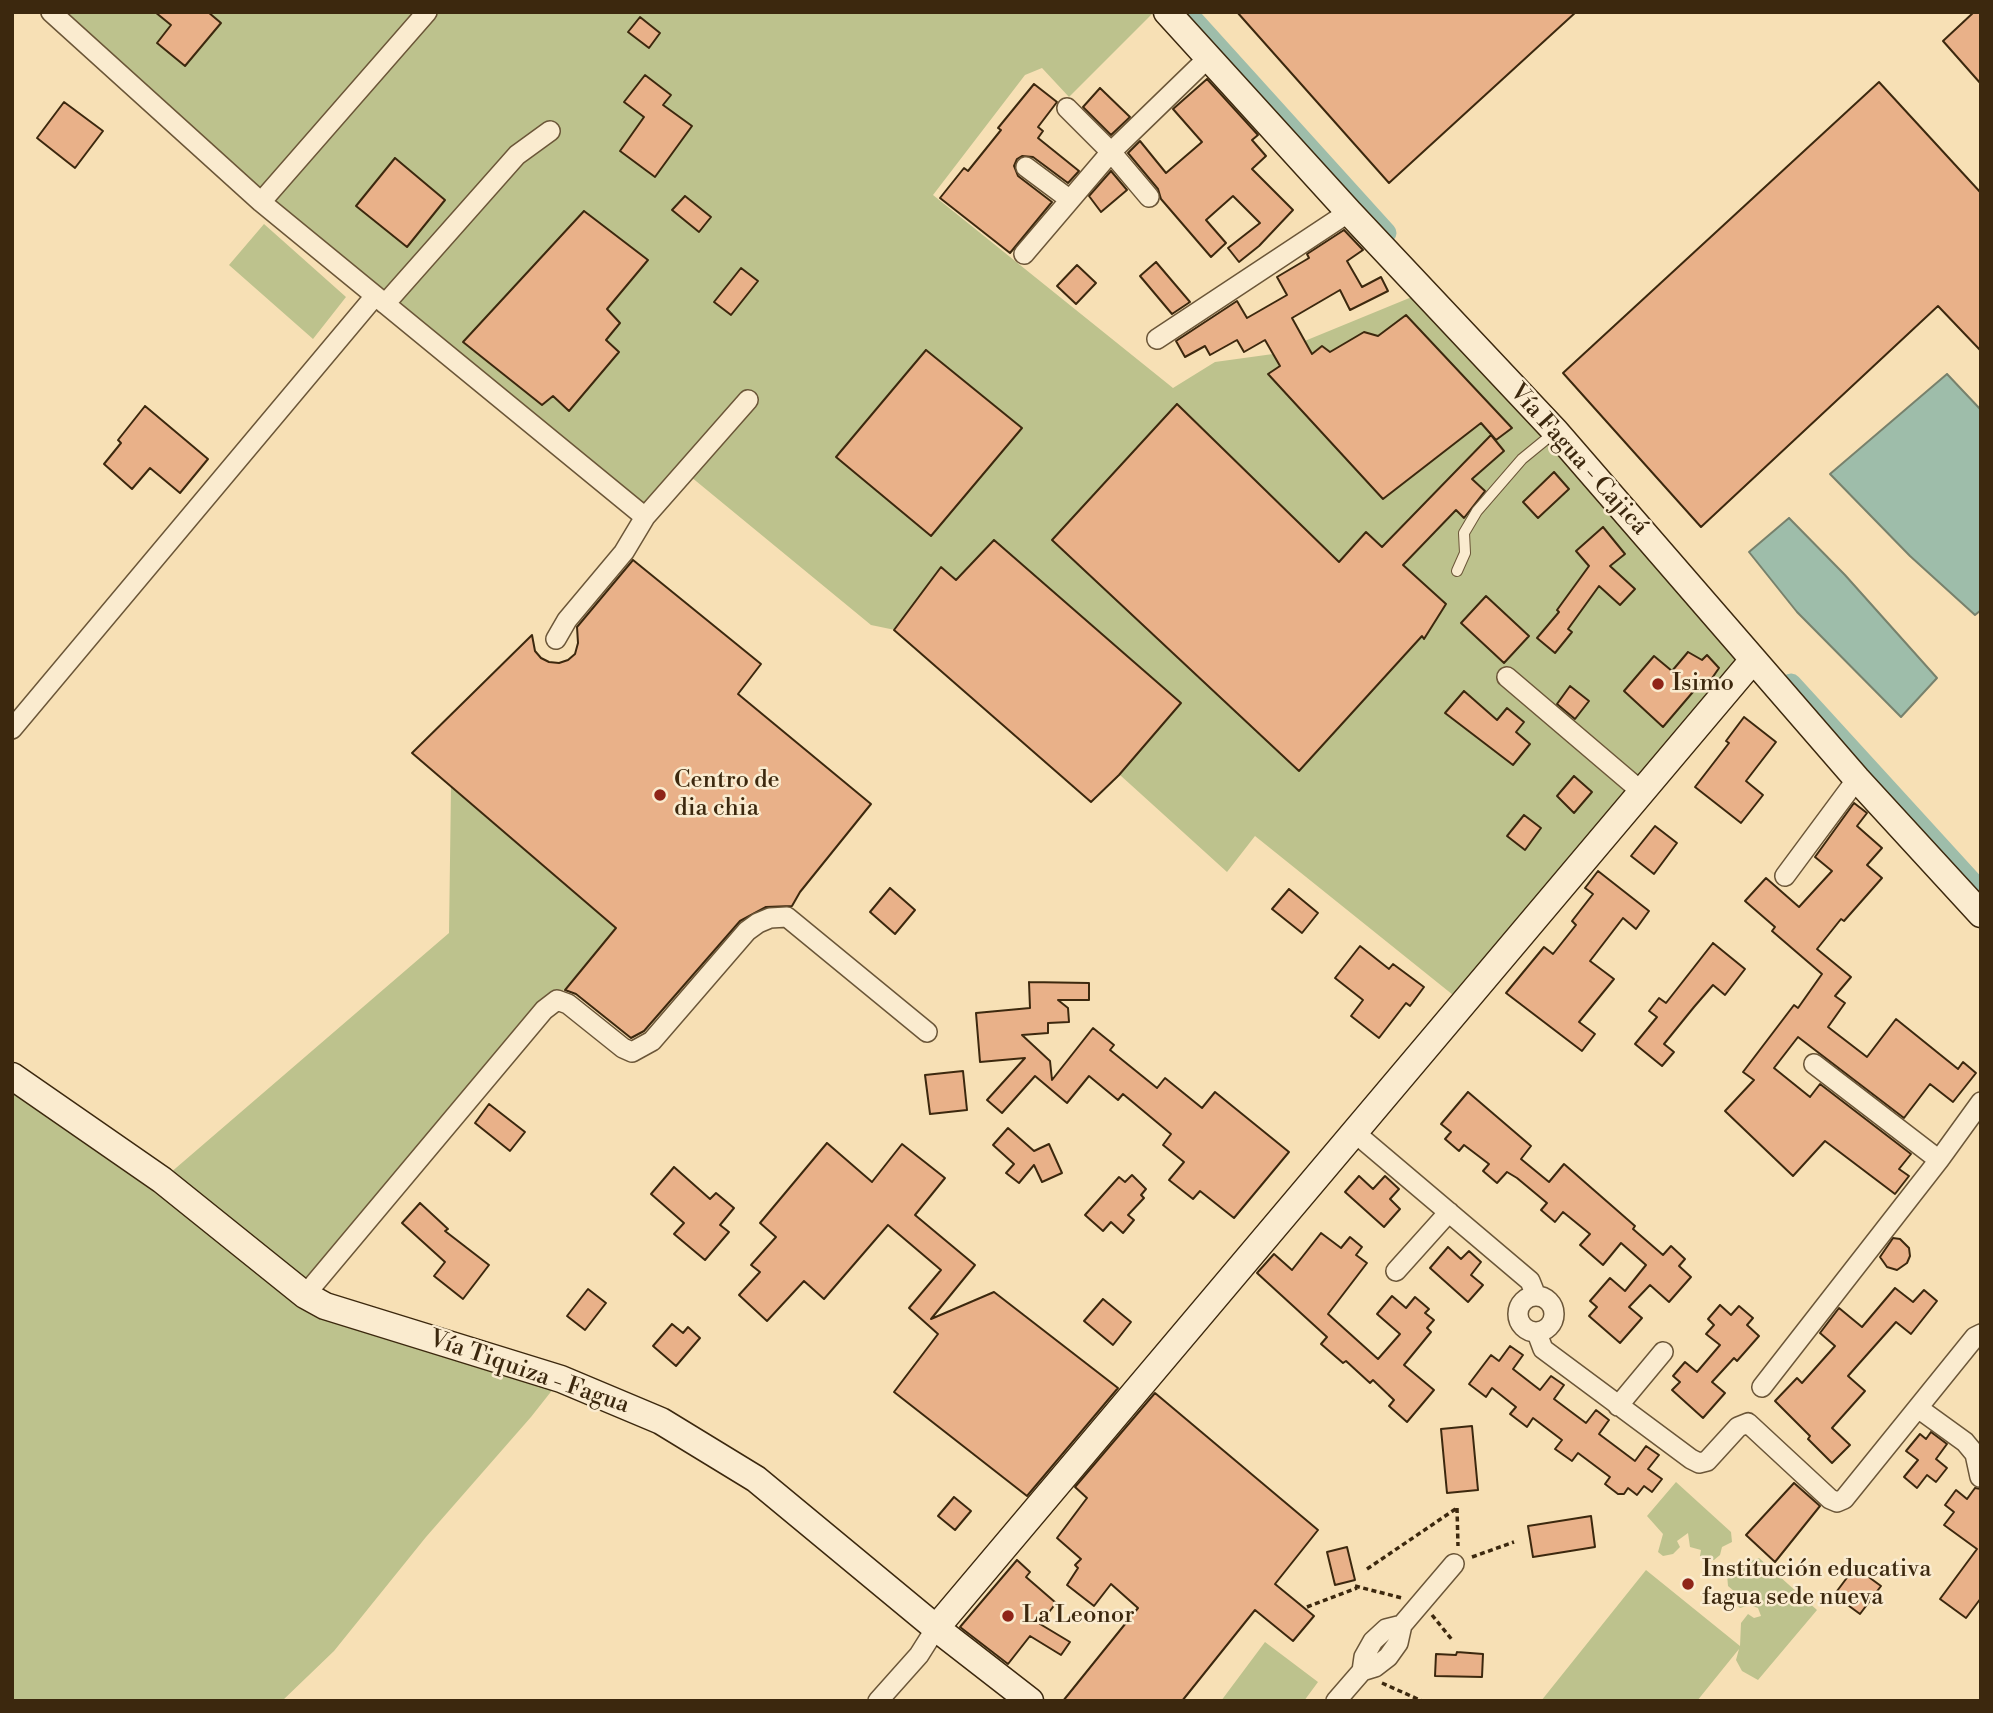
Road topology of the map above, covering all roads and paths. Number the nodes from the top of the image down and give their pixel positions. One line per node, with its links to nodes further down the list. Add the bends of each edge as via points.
1 (51, 12): 11 (street)
2 (427, 12): 11 (street)
3 (1167, 12): 4 (street, Vía Fagua - Cajicá)
4 (1209, 57): 7 (street); 12 (street, Vía Fagua - Cajicá)
5 (1067, 108): 7 (street)
6 (550, 131): 14 (street, via 517,155)
7 (1111, 152): 9 (street); 10 (street)
8 (1026, 167): 10 (street)
9 (1149, 197)
10 (1069, 199): 13 (street)
11 (261, 202): 14 (street)
12 (1349, 212): 15 (street); 17 (street, Vía Fagua - Cajicá)
13 (1024, 254)
14 (380, 300): 18 (street); 23 (street)
15 (1157, 339)
16 (748, 400): 18 (street)
17 (1556, 432): 19 (lane, via 1522,459 1477,511 1464,533 1465,552); 21 (street, Vía Fagua - Cajicá)
18 (645, 517): 20 (street, via 624,552)
19 (1457, 571)
20 (556, 639)
21 (1753, 660): 24 (street, Vía Fagua - Cajicá); 25 (street)
22 (1507, 677): 25 (street)
23 (12, 729)
24 (1857, 779): 26 (street); 27 (street, Vía Fagua - Cajicá)
25 (1642, 792): 32 (street)
26 (1785, 876)
27 (1981, 914)
28 (928, 1032): 36 (street, via 787,917 770,918 747,931 652,1041 632,1052 557,1000)
29 (1814, 1064): 33 (street)
30 (12, 1076): 36 (street, Vía Tiquiza - Fagua, via 162,1180)
31 (1981, 1102): 33 (street)
32 (1354, 1132): 34 (street); 48 (street)
33 (1939, 1160): 39 (street)
34 (1449, 1212): 35 (street); 40 (street, via 1530,1280 1536,1296 1548,1300 1554,1310 1553,1323 1537,1333 1543,1349)
35 (1396, 1271)
36 (305, 1295): 48 (street, Vía Tiquiza - Fagua, via 325,1306 561,1379 661,1421 771,1490)
37 (1981, 1334): 41 (street)
38 (1663, 1352): 40 (street)
39 (1762, 1387)
40 (1618, 1406): 41 (street, via 1699,1463 1707,1461 1738,1427 1748,1423 1837,1502)
41 (1918, 1408): 42 (street, via 1970,1448)
42 (1980, 1477)
43 (1514, 1542): 44 (path)
44 (1456, 1563): 45 (path, via 1457,1508); 46 (street)
45 (1367, 1569)
46 (1418, 1606): 47 (path, via 1406,1598 1357,1587); 49 (path, via 1436,1618); 50 (street, via 1402,1625 1398,1643 1388,1657)
47 (1307, 1607)
48 (936, 1628): 51 (street); 52 (street, Vía Tiquiza - Fagua)
49 (1453, 1641)
50 (1362, 1671): 53 (street); 54 (path)
51 (878, 1701)
52 (1030, 1701)
53 (1336, 1701)
54 (1422, 1701)

